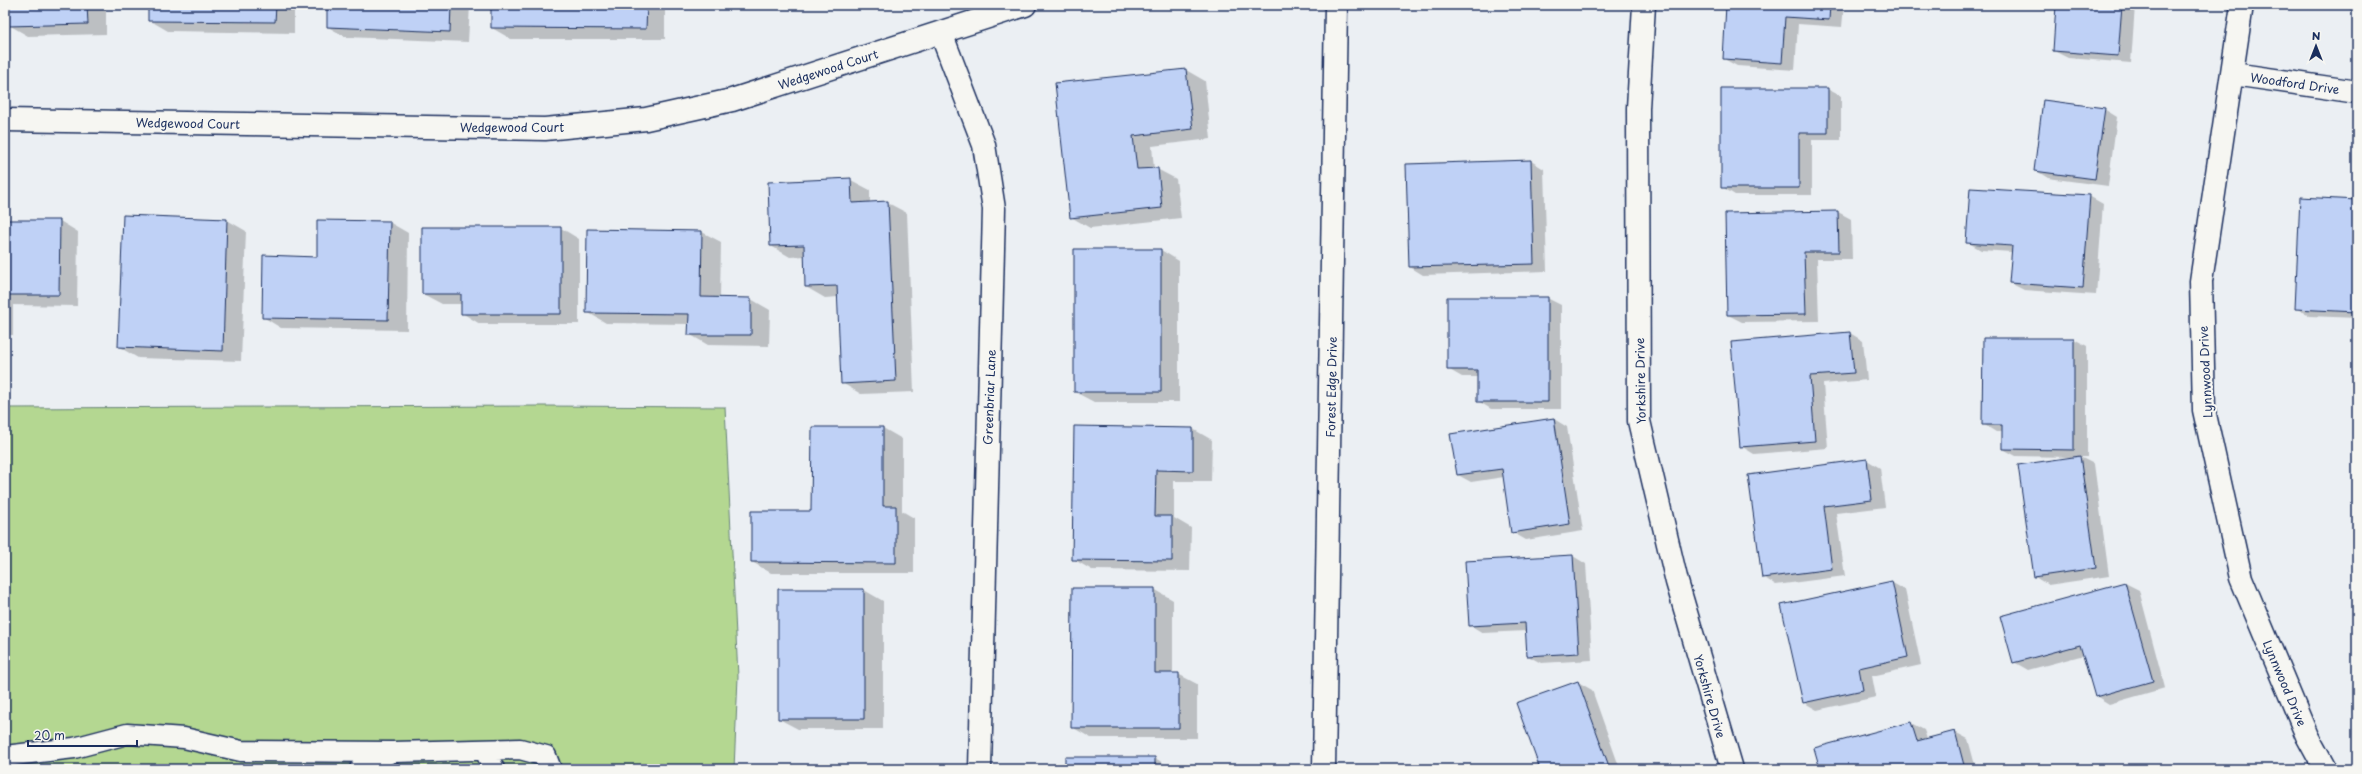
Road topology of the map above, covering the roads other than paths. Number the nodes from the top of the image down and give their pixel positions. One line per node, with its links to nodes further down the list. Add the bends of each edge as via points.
1 (1025, 5): 5 (street, Wedgewood Court)
2 (1336, 5): 16 (street, Forest Edge Drive)
3 (1644, 5): 17 (street, Yorkshire Drive, via 1638,108 1639,421 1677,582)
4 (2242, 5): 6 (street, Lynnwood Drive)
5 (941, 33): 8 (street, Wedgewood Court, via 732,100 646,119 560,127); 15 (street, Greenbriar Lane, via 984,145 994,209)
6 (2233, 74): 7 (street, Woodford Drive); 18 (street, Lynnwood Drive, via 2201,281 2204,410 2241,578 2307,736)
7 (2357, 92)
8 (5, 120)
9 (485, 751): 10 (lane); 13 (lane); 14 (lane, via 520,749 546,756)
10 (393, 752): 11 (lane, via 241,751 184,738 127,734 74,748); 12 (lane)
11 (5, 756)
12 (360, 769)
13 (494, 769)
14 (551, 769)
15 (980, 769)
16 (1324, 769)
17 (1732, 769)
18 (2325, 769)

